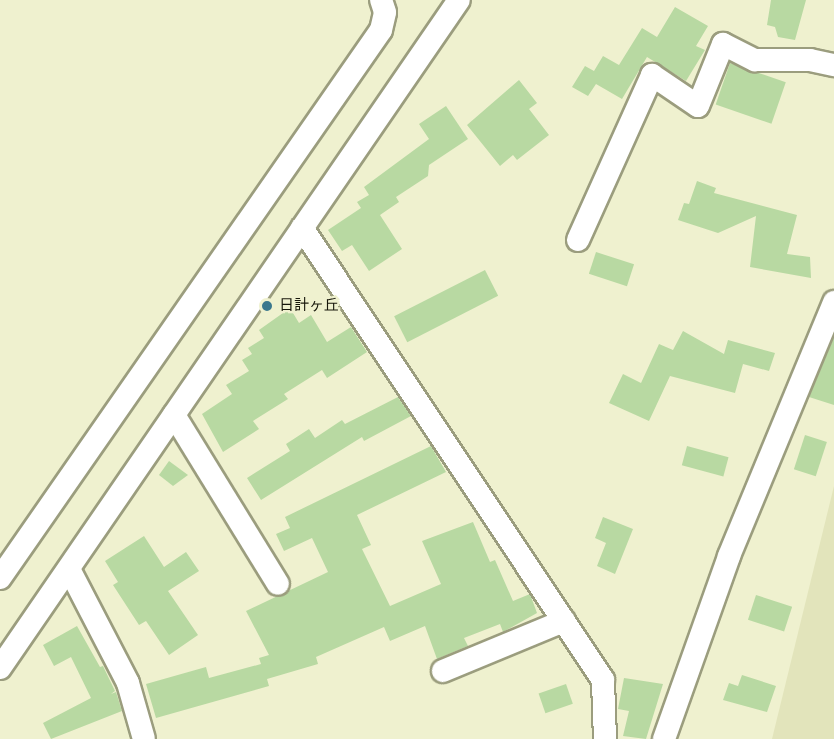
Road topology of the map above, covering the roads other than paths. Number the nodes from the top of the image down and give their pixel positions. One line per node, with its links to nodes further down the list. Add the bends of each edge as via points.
1 (381, 0): 9 (street, via 385,12 381,30)
2 (459, 0): 4 (street)
3 (834, 65): 5 (street, via 810,60 754,60 723,44 698,106 652,75)
4 (302, 228): 7 (street); 11 (street)
5 (578, 240)
6 (834, 302): 16 (street, via 729,556)
7 (174, 415): 8 (street); 10 (street)
8 (69, 569): 12 (street); 14 (street, via 128,683)
9 (0, 578)
10 (278, 584)
11 (564, 621): 13 (street); 15 (street, via 603,680)
12 (0, 668)
13 (443, 671)
14 (144, 739)
15 (605, 739)
16 (664, 739)

